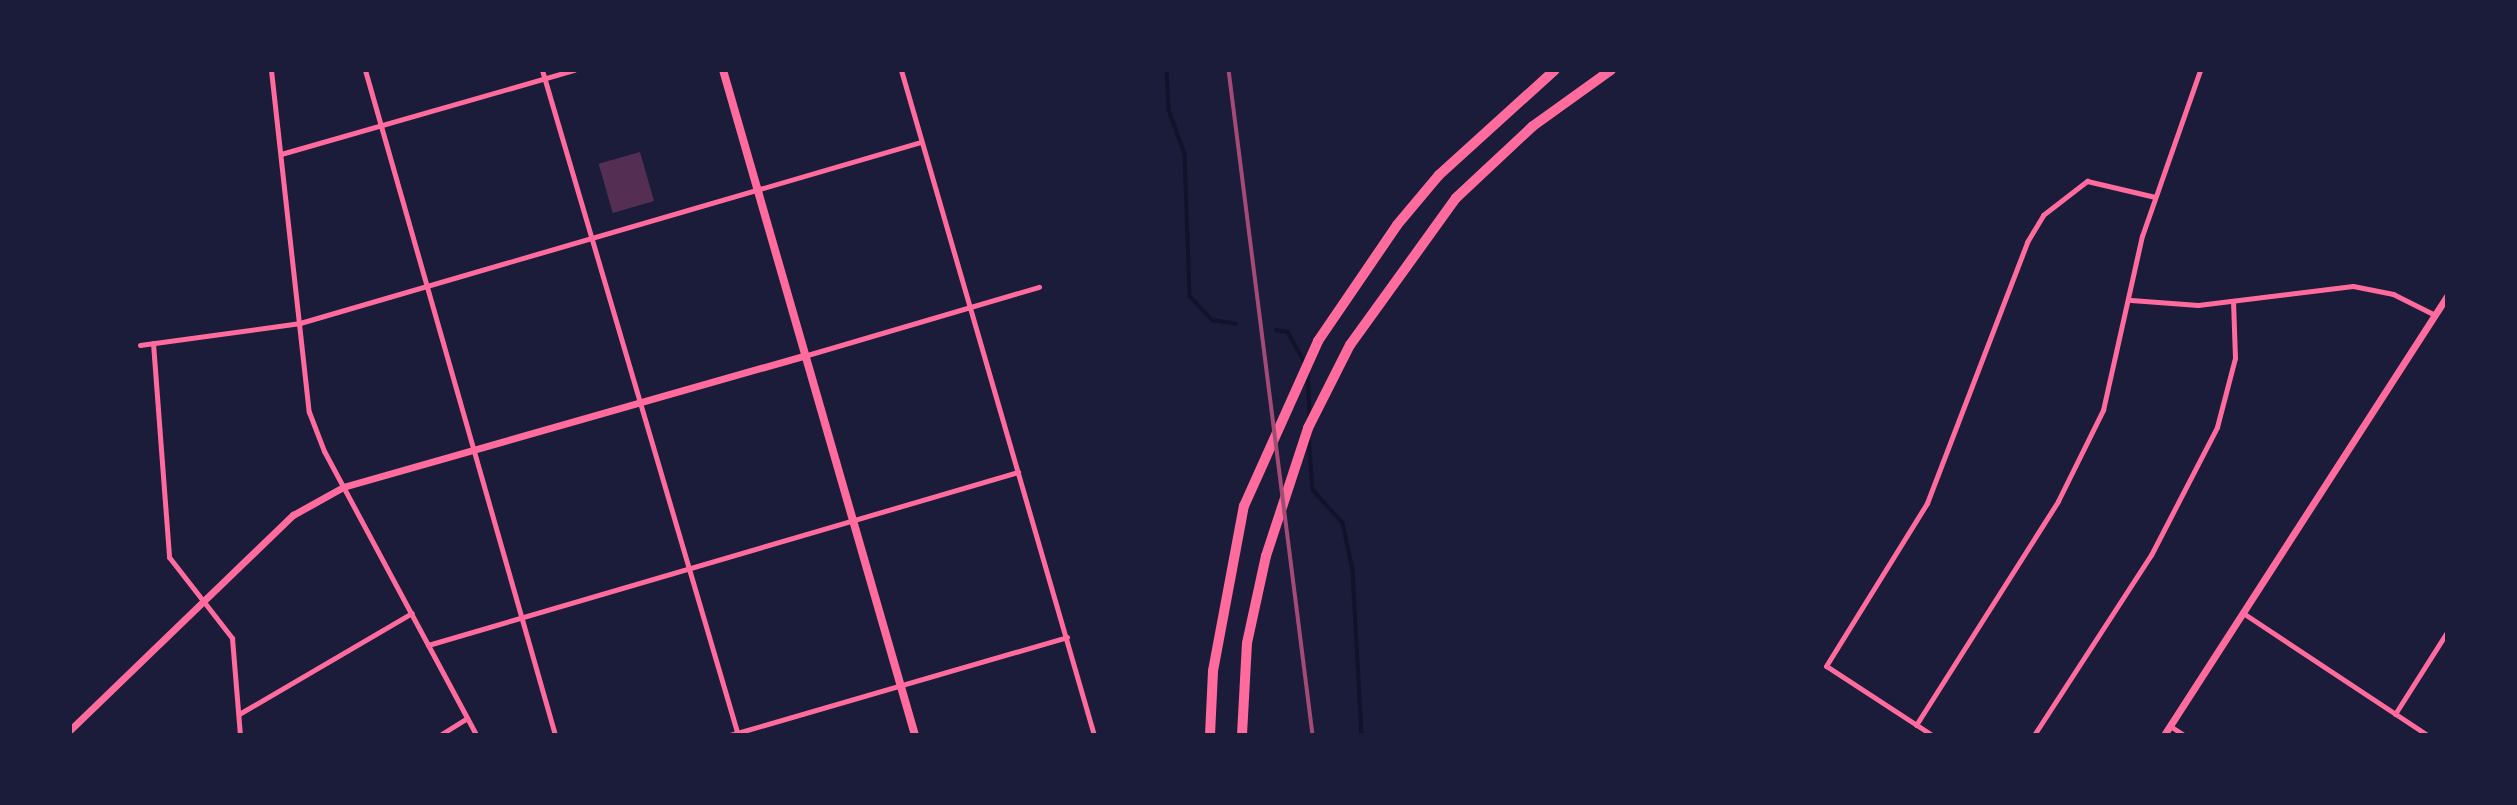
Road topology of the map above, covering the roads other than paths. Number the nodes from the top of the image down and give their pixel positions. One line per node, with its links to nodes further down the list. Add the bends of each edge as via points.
1 (271, 70): 13 (street)
2 (365, 70): 11 (street)
3 (542, 70): 10 (street)
4 (573, 70): 10 (street)
5 (723, 70): 14 (main road)
6 (901, 70): 12 (street)
7 (1555, 70): 55 (highway, via 1439,176 1344,299 1271,435 1244,506 1215,659)
8 (1611, 70): 56 (highway, via 1533,126 1456,198 1350,345 1308,428 1255,598)
9 (2200, 70): 15 (street)
10 (545, 79): 11 (street); 16 (street)
11 (382, 126): 13 (street); 17 (street)
12 (921, 142): 14 (street); 22 (street)
13 (281, 154): 24 (street)
14 (757, 189): 16 (street); 27 (main road)
15 (2155, 197): 20 (street); 45 (street, via 2087,181 2043,215 2027,242 1927,503 1826,666)
16 (590, 237): 17 (street); 28 (street)
17 (429, 287): 24 (street); 29 (street)
18 (1038, 287): 22 (street)
19 (2447, 296): 23 (street)
20 (2131, 299): 21 (street); 45 (street, via 2103,410 2082,456)
21 (2233, 302): 23 (street, via 2353,286 2393,294); 58 (street, via 2233,374 2204,453 2151,555)
22 (970, 307): 27 (street); 30 (street)
23 (2435, 315): 36 (street)
24 (300, 323): 25 (street); 31 (street, via 309,412)
25 (153, 343): 26 (street); 34 (street, via 169,557)
26 (140, 345)
27 (804, 356): 28 (street); 32 (main road)
28 (640, 404): 29 (street); 33 (street)
29 (474, 448): 31 (street); 37 (street)
30 (1018, 472): 32 (street); 39 (street)
31 (343, 486): 34 (street, via 293,515); 35 (street)
32 (853, 520): 33 (street); 41 (main road)
33 (691, 569): 37 (street); 48 (street)
34 (204, 602): 42 (street, via 232,638); 47 (street)
35 (412, 613): 40 (street); 42 (street)
36 (2243, 613): 43 (street); 46 (street)
37 (521, 617): 40 (street); 52 (street)
38 (2447, 632): 43 (street)
39 (1067, 637): 41 (street); 54 (street)
40 (428, 645): 44 (street)
41 (901, 685): 48 (street); 53 (main road)
42 (239, 714): 49 (street)
43 (2395, 714): 61 (street)
44 (466, 719): 50 (street); 51 (street)
45 (1916, 725): 57 (street)
46 (2170, 726): 59 (street); 60 (street)
47 (70, 730)
48 (735, 734)
49 (240, 735)
50 (440, 735)
51 (476, 735)
52 (555, 735)
53 (915, 735)
54 (1094, 735)
55 (1210, 735)
56 (1242, 735)
57 (1932, 735)
58 (2034, 735)
59 (2164, 735)
60 (2184, 735)
61 (2427, 735)

